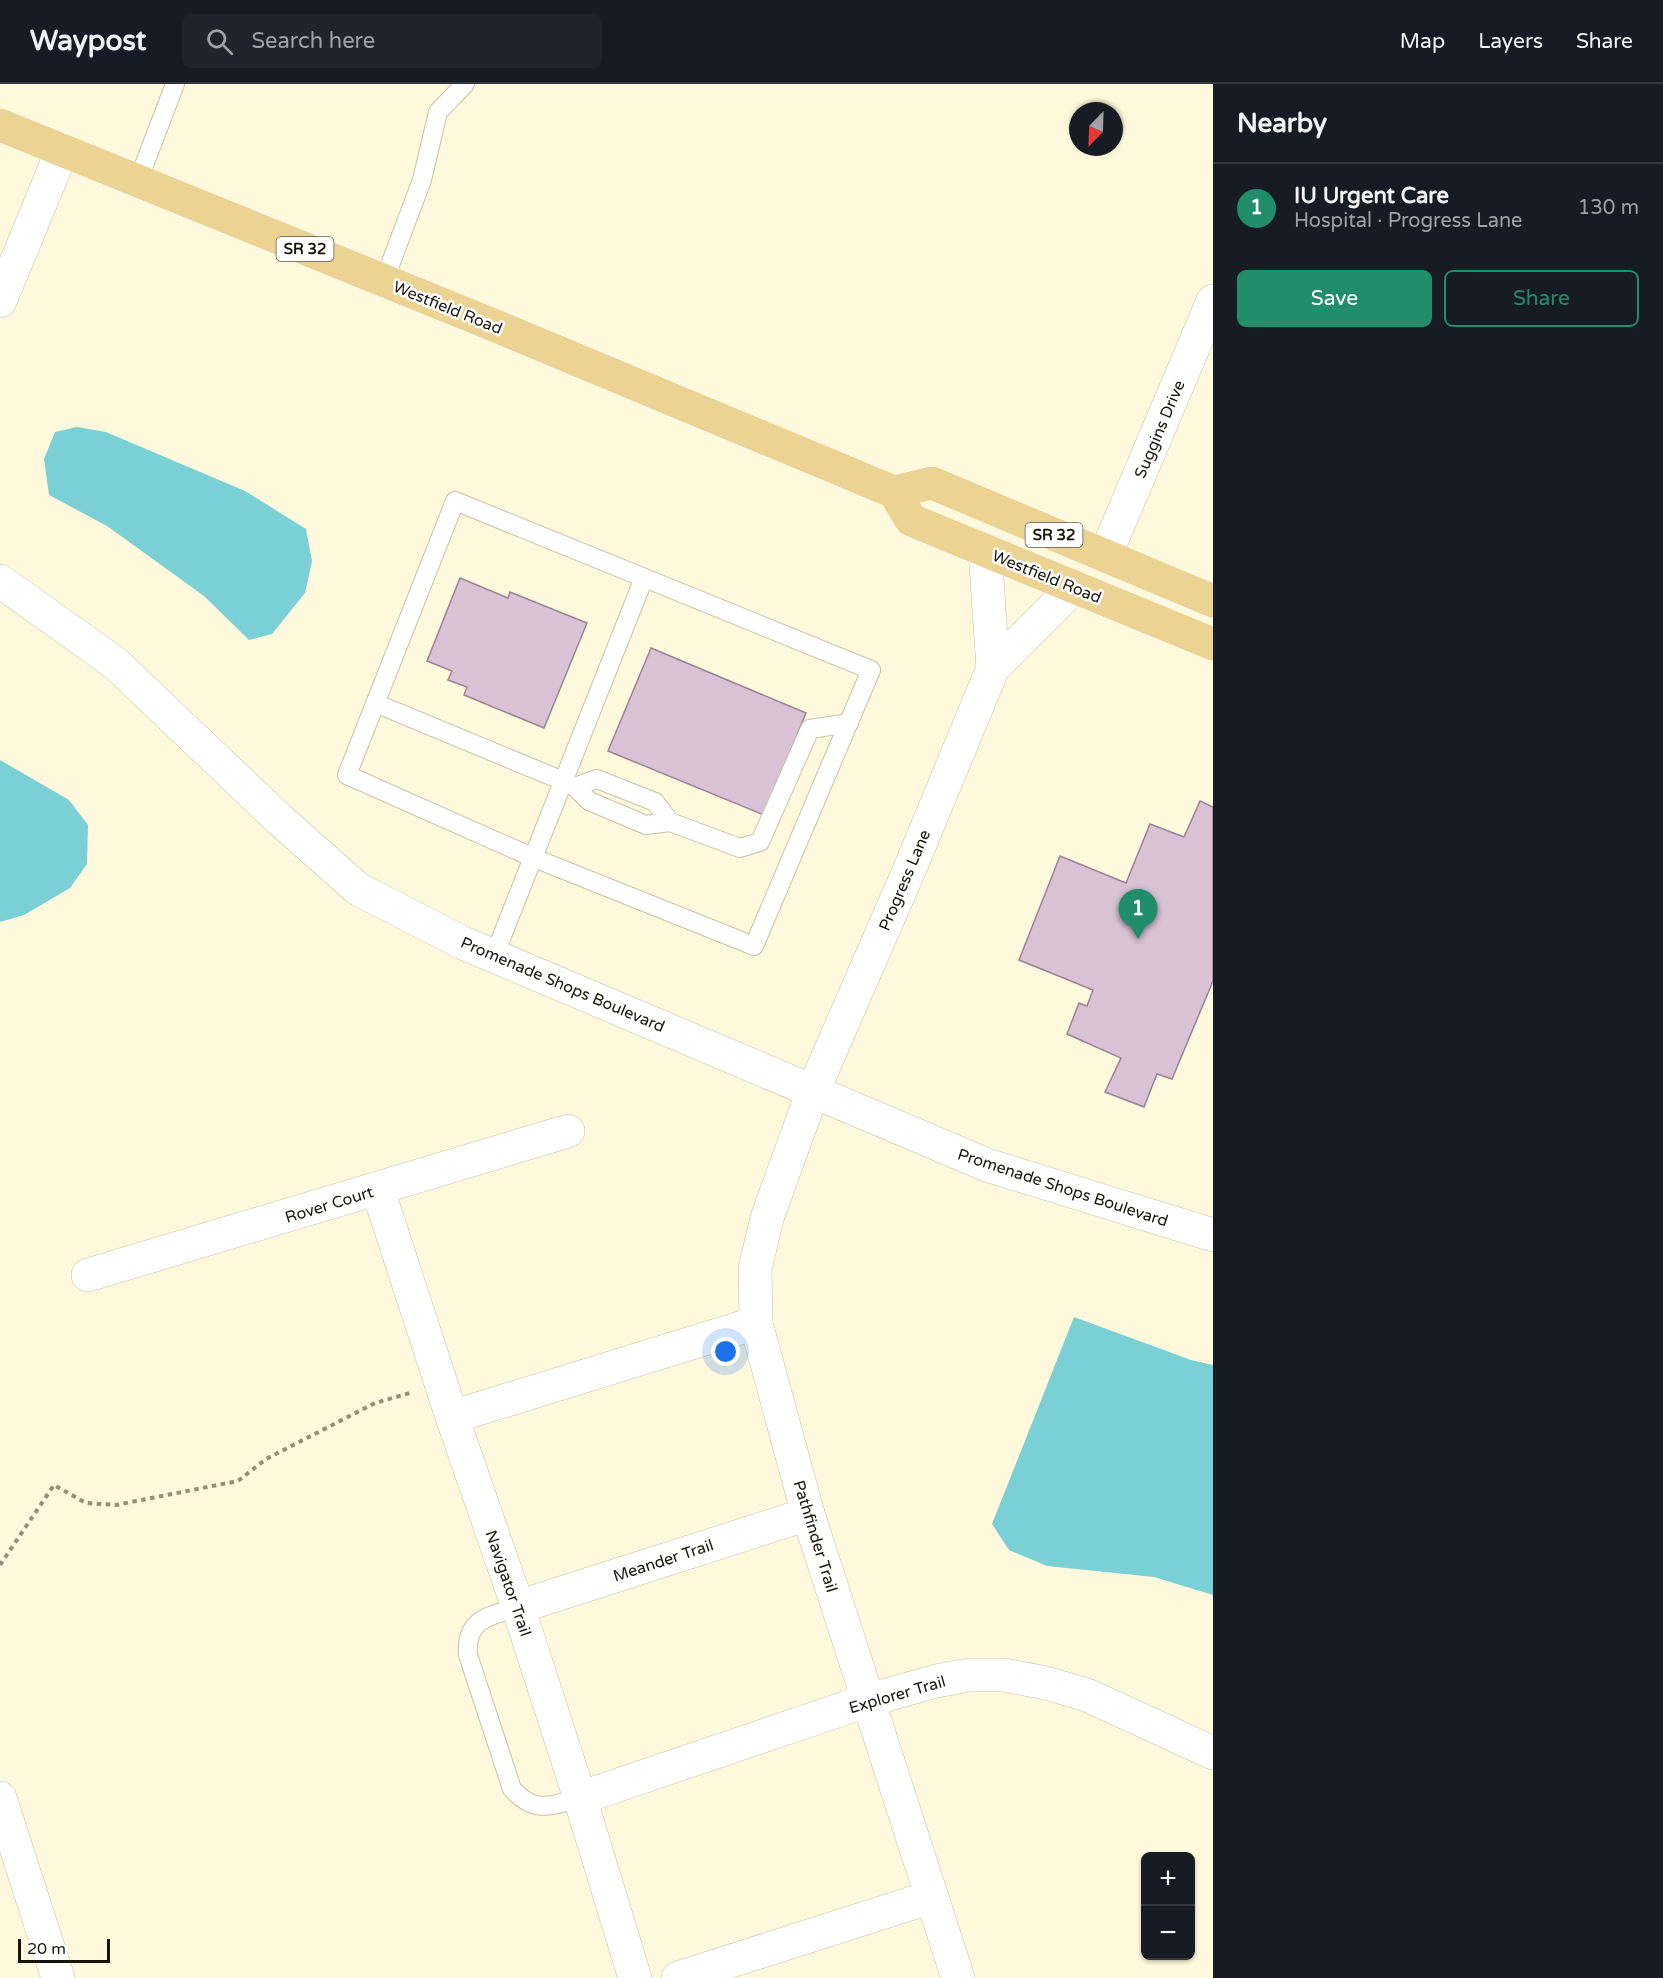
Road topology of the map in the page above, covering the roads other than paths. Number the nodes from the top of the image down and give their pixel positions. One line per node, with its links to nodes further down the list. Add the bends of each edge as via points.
1 (175, 84): 5 (lane)
2 (465, 84): 6 (lane, via 438,112 422,180)
3 (0, 125): 4 (main road, Westfield Road / SR 32)
4 (62, 151): 5 (main road, Westfield Road / SR 32); 7 (street)
5 (138, 181): 6 (main road, Westfield Road / SR 32)
6 (384, 280): 9 (main road, Westfield Road / SR 32)
7 (0, 301)
8 (1213, 302): 11 (street, Suggins Drive)
9 (894, 492): 10 (main road, Westfield Road / SR 32, via 911,520); 11 (main road, SR 32, via 932,483)
10 (985, 550): 14 (main road, Westfield Road / SR 32); 17 (street)
11 (1105, 556): 15 (main road, SR 32)
12 (644, 578): 18 (lane, via 455,501); 19 (lane, via 871,670); 20 (lane)
13 (0, 582): 22 (street, Promenade Shops Boulevard, via 115,663 358,889)
14 (1074, 587): 16 (main road, Westfield Road / SR 32); 17 (street)
15 (1213, 601)
16 (1213, 644)
17 (993, 668): 23 (street, Progress Lane)
18 (375, 703): 20 (lane); 21 (lane, via 347,775)
19 (849, 723): 20 (lane, via 810,729 760,842 740,848 670,822 646,825 589,801); 21 (lane, via 754,946)
20 (569, 784): 21 (lane)
21 (534, 858): 22 (lane)
22 (494, 956): 23 (street, Promenade Shops Boulevard)
23 (813, 1091): 26 (street, Promenade Shops Boulevard, via 987,1165); 28 (street, Pathfinder Trail, via 764,1228 754,1269)
24 (568, 1131): 25 (street, Rover Court)
25 (378, 1190): 27 (street, Rover Court); 29 (street, Navigator Trail)
26 (1213, 1235)
27 (88, 1275)
28 (756, 1323): 29 (street); 30 (street, Pathfinder Trail)
29 (452, 1417): 31 (street, Navigator Trail)
30 (808, 1514): 31 (street, Meander Trail); 32 (street, Pathfinder Trail)
31 (518, 1607): 35 (street, Navigator Trail); 35 (lane, via 482,1618 467,1644 468,1655 512,1789 532,1806 547,1807)
32 (869, 1700): 33 (street, Explorer Trail, via 936,1681 969,1675 1004,1675 1087,1695); 35 (street, Explorer Trail); 36 (street, Pathfinder Trail)
33 (1213, 1754)
34 (0, 1798): 37 (street)
35 (580, 1798): 38 (street, Navigator Trail)
36 (931, 1897): 39 (street); 40 (street, Pathfinder Trail)
37 (58, 1978)
38 (635, 1978)
39 (678, 1978)
40 (958, 1978)

